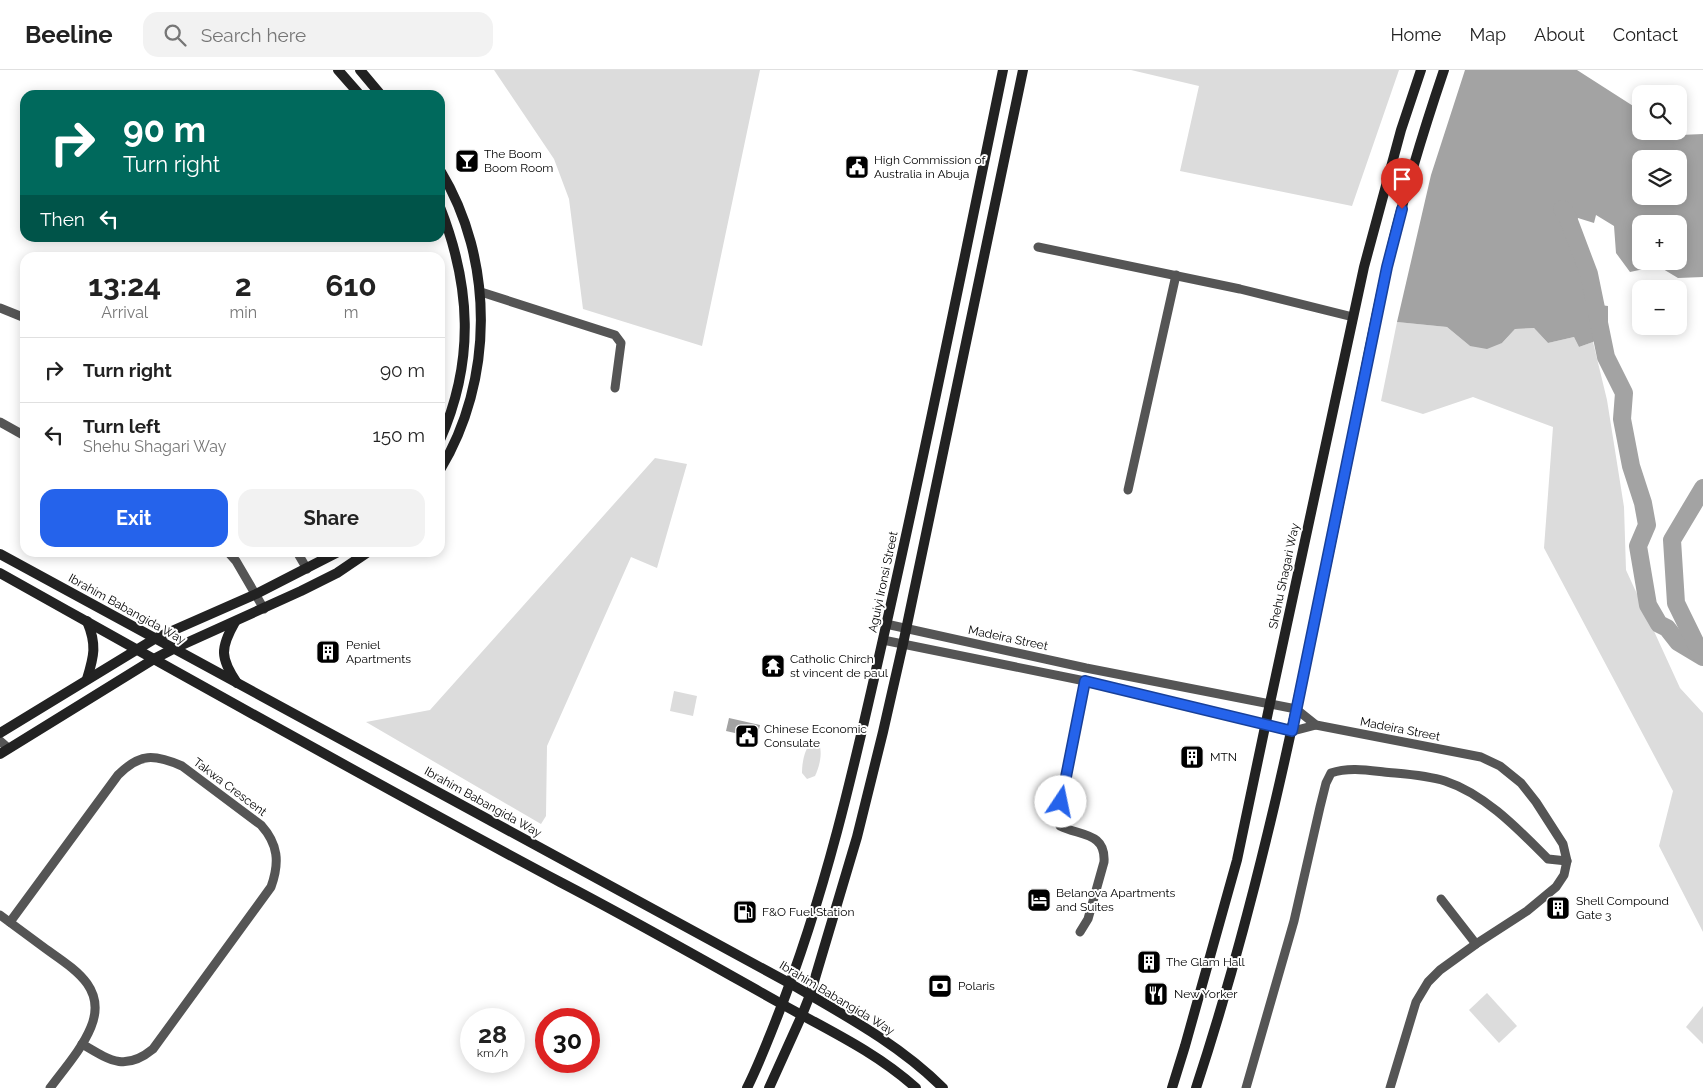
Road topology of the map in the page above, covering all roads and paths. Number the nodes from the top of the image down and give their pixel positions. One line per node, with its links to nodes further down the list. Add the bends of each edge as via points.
1 (338, 70): 7 (main road)
2 (360, 70): 8 (main road)
3 (1003, 70): 34 (main road, Aguiyi Ironsi Street)
4 (1023, 70): 35 (main road)
5 (1421, 70): 16 (main road, Shehu Shagari Way, via 1399,139)
6 (1444, 70): 46 (main road, via 1422,133 1387,267)
7 (356, 90)
8 (377, 90)
9 (445, 179): 13 (main road, via 462,218)
10 (445, 220): 19 (main road, via 461,275 465,331 460,380)
11 (1038, 247): 12 (street)
12 (1176, 275): 16 (street); 22 (street)
13 (480, 292): 17 (street, via 615,335 621,343); 21 (main road, via 480,345 471,395 464,420)
14 (0, 308): 15 (street)
15 (20, 316)
16 (1353, 317): 45 (main road, Shehu Shagari Way)
17 (615, 388)
18 (0, 422): 20 (street)
19 (445, 429)
20 (20, 433)
21 (445, 461)
22 (1128, 490)
23 (0, 554): 36 (main road, Ibrahim Babangida Way)
24 (232, 557): 30 (street)
25 (300, 557): 28 (street)
26 (329, 557): 28 (main road)
27 (361, 557): 31 (main road, via 337,573)
28 (307, 569): 30 (main road)
29 (0, 573): 32 (main road)
30 (256, 594): 31 (street); 36 (main road)
31 (264, 609): 33 (main road)
32 (87, 621): 39 (main road); 42 (main road, via 95,650)
33 (235, 622): 40 (main road); 44 (main road, via 223,648 227,668)
34 (886, 624): 35 (street, Madeira Street); 37 (main road, Aguiyi Ironsi Street)
35 (906, 628): 38 (main road); 45 (street, Madeira Street, via 1086,668)
36 (156, 638): 39 (main road); 40 (main road, Ibrahim Babangida Way)
37 (883, 640): 38 (street); 59 (main road, Aguiyi Ironsi Street, via 838,832)
38 (903, 644): 43 (street); 60 (main road, via 859,828)
39 (137, 649): 41 (main road); 42 (main road)
40 (173, 649): 41 (main road); 44 (main road, Ibrahim Babangida Way)
41 (154, 660): 52 (main road); 61 (main road)
42 (87, 679): 50 (main road)
43 (1085, 681): 47 (street); 57 (street, via 1057,819 1060,826 1096,839 1105,852 1088,919)
44 (238, 684): 59 (main road, Ibrahim Babangida Way)
45 (1270, 703): 46 (street, Madeira Street); 47 (main road, Shehu Shagari Way)
46 (1296, 709): 48 (street, Madeira Street); 49 (main road)
47 (1265, 725): 49 (street); 69 (main road, Shehu Shagari Way, via 1237,860)
48 (1316, 725): 49 (street); 53 (street, Madeira Street, via 1481,757 1500,766 1521,783 1540,808 1563,844)
49 (1292, 731): 70 (main road, via 1260,872)
50 (0, 733)
51 (0, 741): 52 (street)
52 (4, 751)
53 (1567, 861): 58 (street, via 1564,875 1556,887); 71 (street, via 1548,859 1510,821 1468,792 1445,781 1357,769 1331,773 1294,921)
54 (1441, 899): 58 (street)
55 (0, 915): 56 (street)
56 (10, 922): 63 (street, via 76,971 91,989 94,1019); 63 (street, Takwa Crescent, via 118,774 143,758 154,757 182,766 269,834 277,859 277,873 271,887 153,1049 133,1061 120,1062 109,1060)
57 (1080, 932)
58 (1476, 944): 72 (street, via 1440,970 1416,1002)
59 (791, 984): 60 (main road, Ibrahim Babangida Way); 61 (main road, Aguiyi Ironsi Street)
60 (810, 995): 62 (main road); 68 (main road, Ibrahim Babangida Way, via 878,1035)
61 (782, 1004): 62 (main road); 65 (main road, Aguiyi Ironsi Street)
62 (802, 1015): 66 (main road); 67 (main road, via 878,1057)
63 (82, 1044): 64 (street)
64 (50, 1088)
65 (748, 1088)
66 (768, 1088)
67 (916, 1088)
68 (943, 1088)
69 (1172, 1088)
70 (1196, 1088)
71 (1246, 1088)
72 (1390, 1088)

